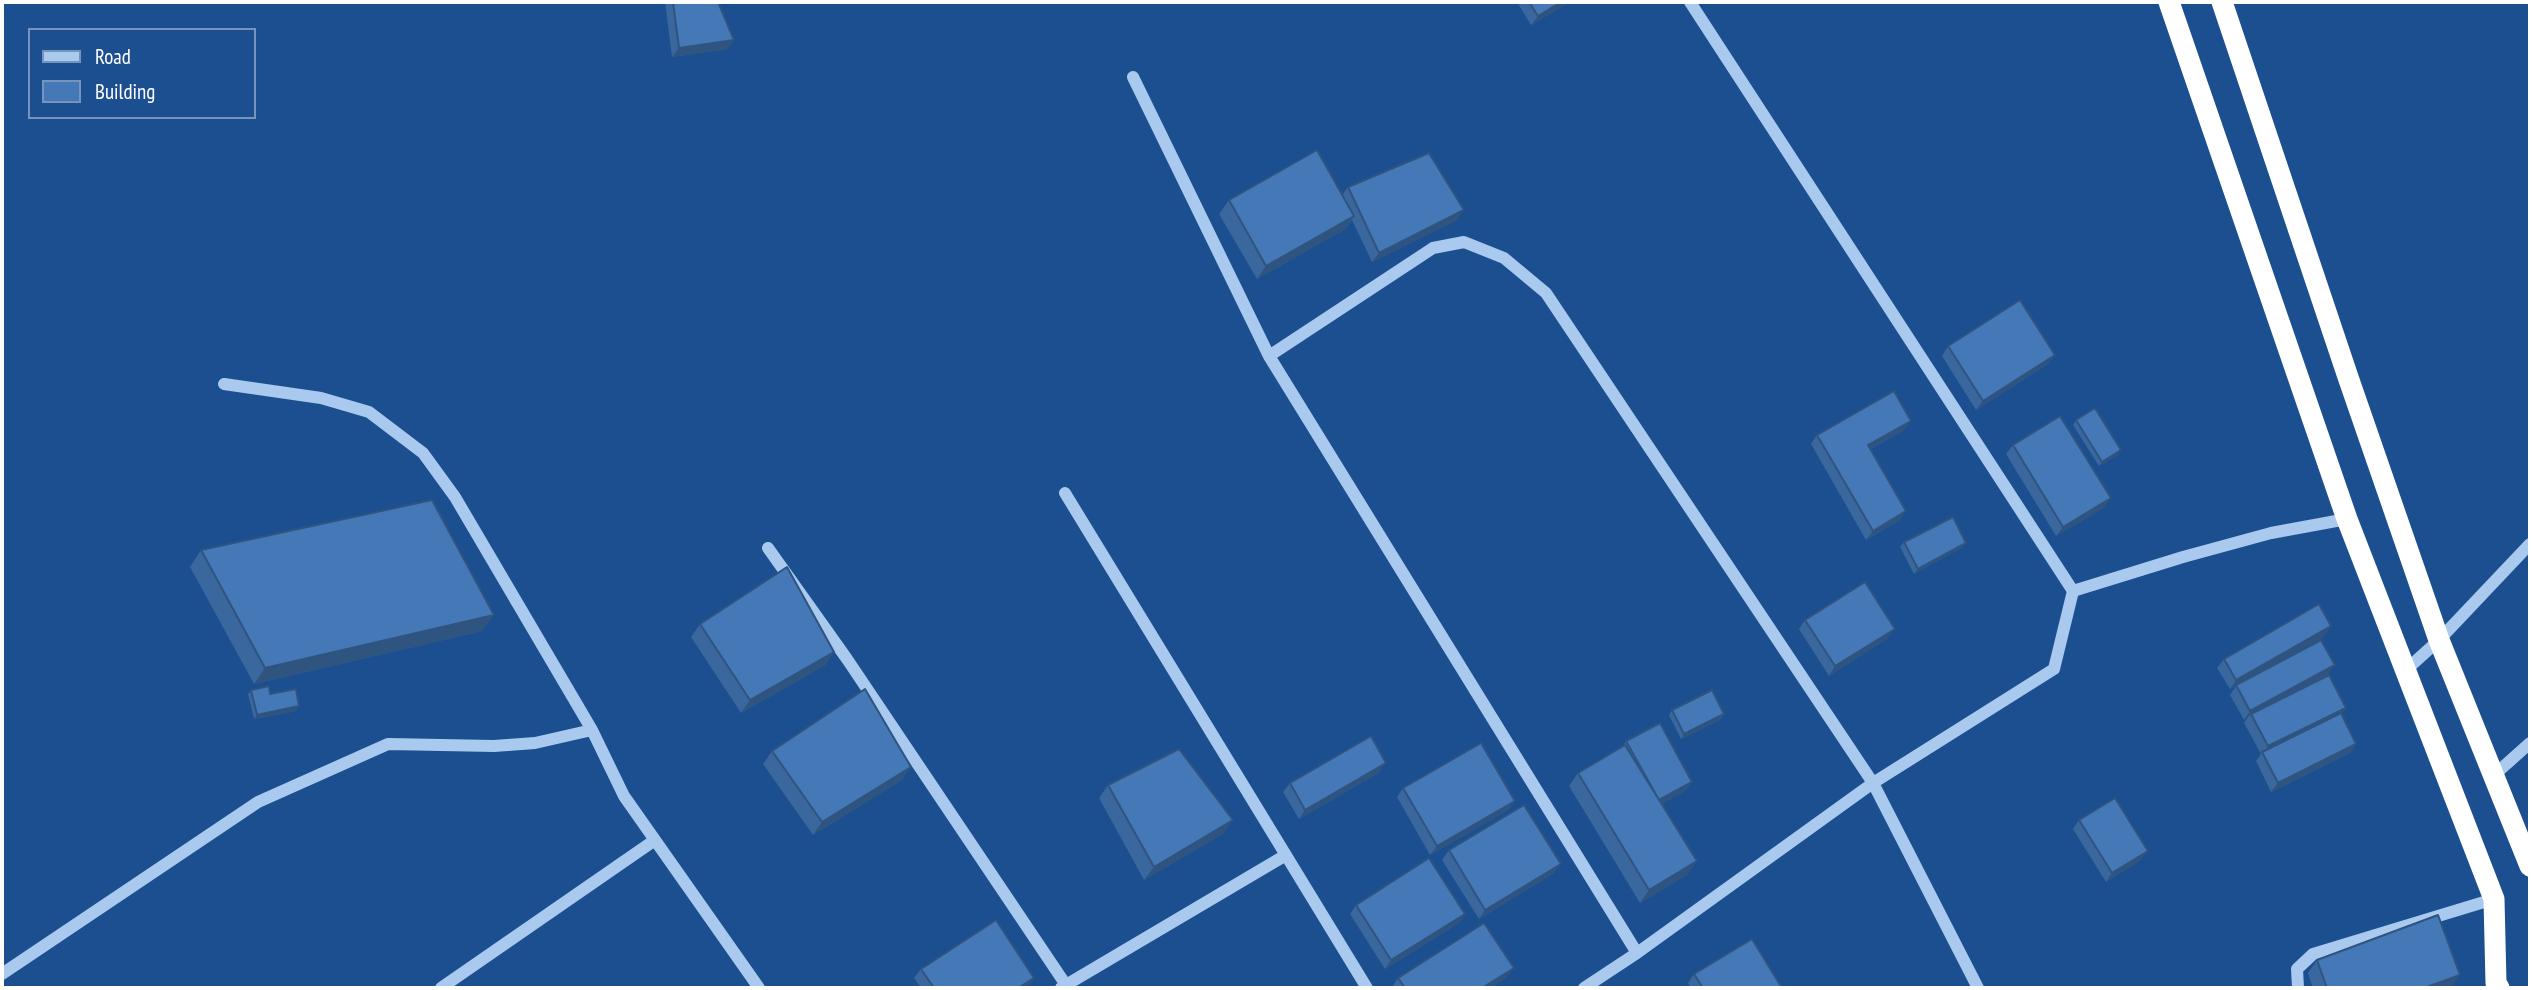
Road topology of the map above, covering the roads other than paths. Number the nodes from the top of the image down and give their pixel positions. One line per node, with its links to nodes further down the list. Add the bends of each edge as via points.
1 (1690, 2): 11 (street)
2 (2169, 2): 8 (highway)
3 (2222, 2): 12 (highway)
4 (1133, 77): 5 (street)
5 (1269, 356): 17 (street, via 1433,248 1464,242 1504,258 1546,293); 22 (street)
6 (225, 384): 14 (street, via 321,398 369,412 423,453 455,497)
7 (1065, 493): 19 (street)
8 (2347, 519): 11 (street, via 2183,556); 13 (highway)
9 (2530, 544): 12 (street)
10 (768, 548): 25 (street, via 855,670)
11 (2073, 591): 17 (street, via 2054,669)
12 (2439, 640): 13 (street); 16 (highway)
13 (2406, 670): 21 (highway)
14 (592, 730): 18 (street, via 624,796); 23 (street, via 521,744 387,744 258,803)
15 (2530, 743): 16 (street)
16 (2493, 776): 20 (highway)
17 (1873, 783): 22 (street); 30 (street)
18 (655, 841): 26 (street); 27 (street)
19 (1286, 855): 25 (street); 28 (street)
20 (2530, 866)
21 (2494, 899): 24 (highway); 31 (street, via 2313,954 2297,969)
22 (1637, 953): 29 (street)
23 (2, 974)
24 (2492, 986)
25 (1063, 987)
26 (442, 988)
27 (759, 988)
28 (1367, 988)
29 (1584, 988)
30 (1978, 988)
31 (2298, 988)

